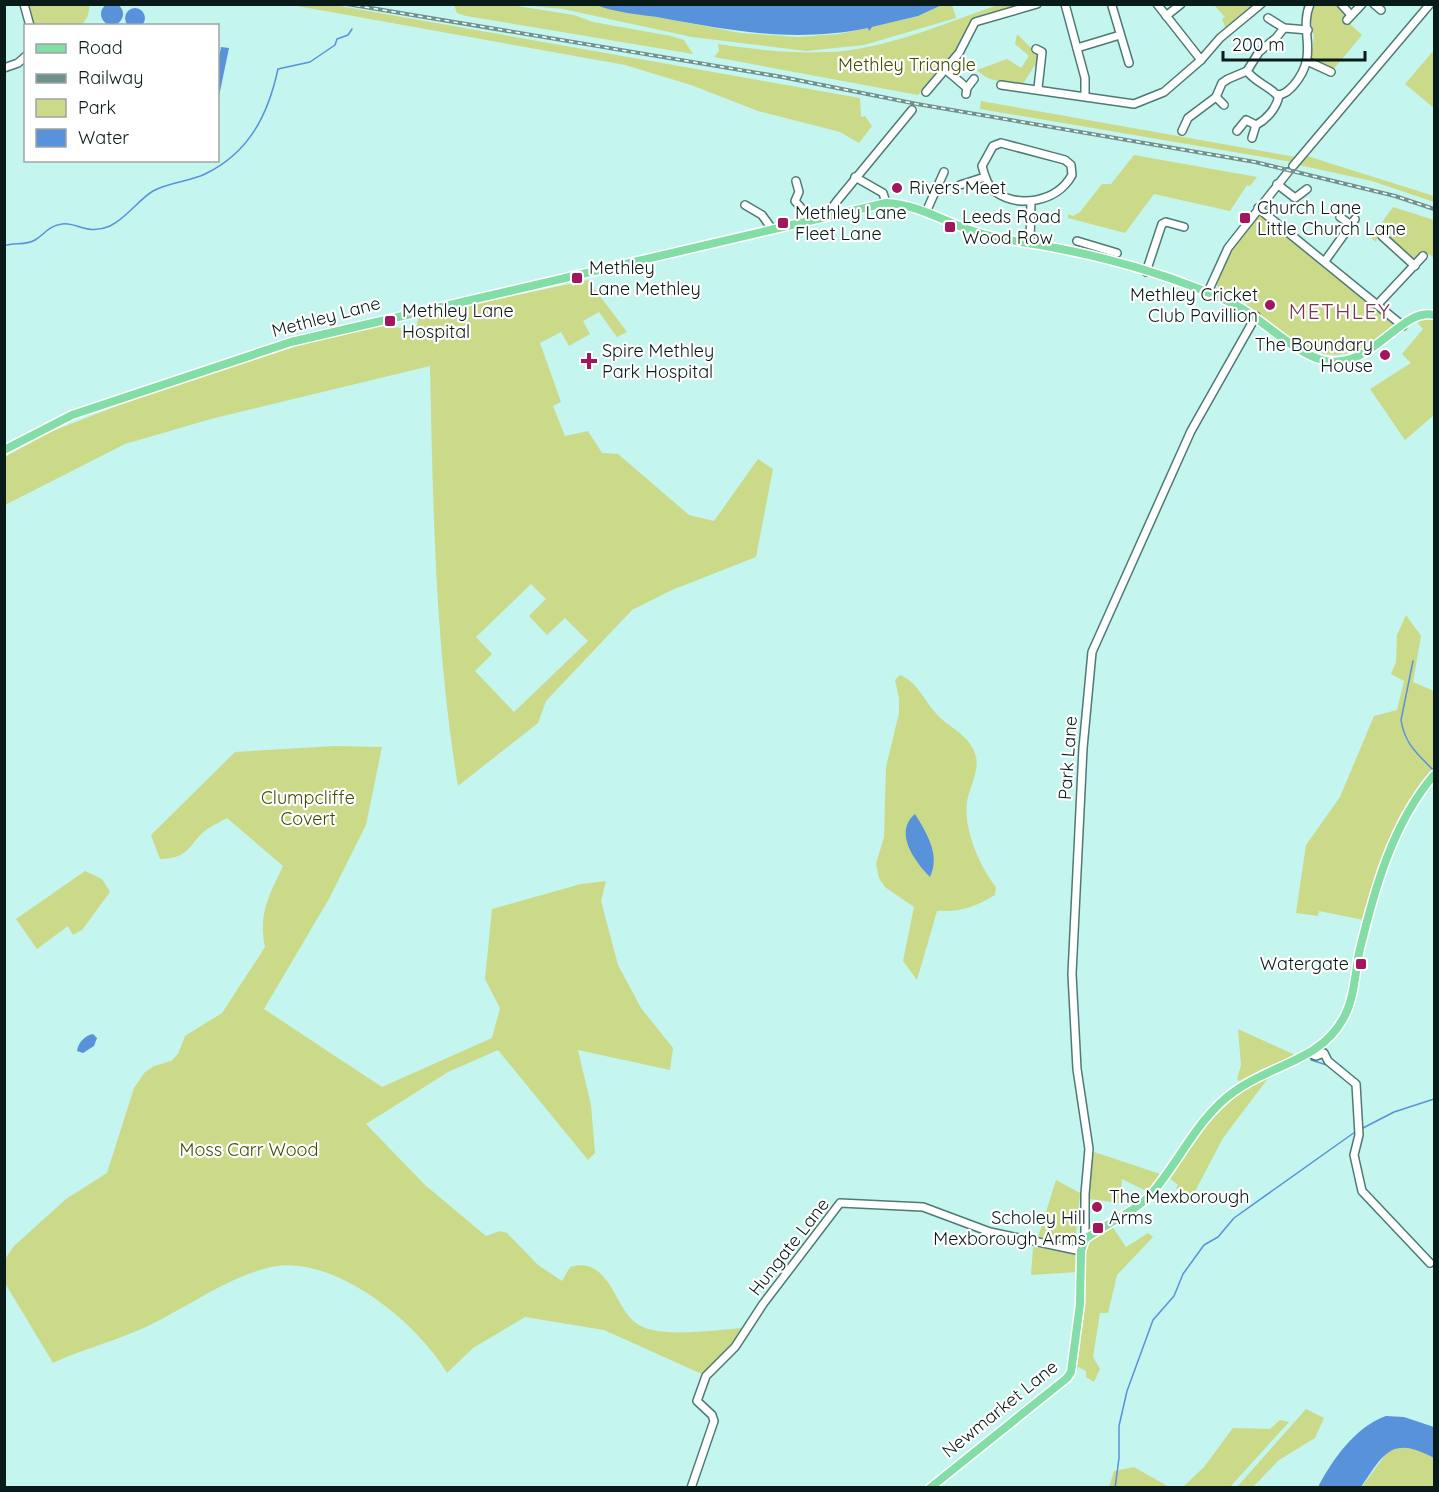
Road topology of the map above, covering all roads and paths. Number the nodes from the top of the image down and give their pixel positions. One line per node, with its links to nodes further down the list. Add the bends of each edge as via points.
1 (24, 4): 16 (street)
2 (1037, 4): 27 (street, via 975,22 959,53)
3 (1065, 4): 20 (street)
4 (1157, 4): 14 (street)
5 (1181, 4): 14 (street)
6 (1310, 4): 18 (street, via 1306,13)
7 (1341, 4): 8 (street, via 1349,18)
8 (1362, 4)
9 (1374, 4): 13 (street)
10 (1430, 4): 48 (street)
11 (1258, 5): 22 (street)
12 (1112, 6): 19 (street)
13 (1381, 10)
14 (1166, 16): 22 (street)
15 (1268, 18): 17 (street)
16 (29, 24)
17 (1284, 28): 18 (street); 28 (street)
18 (1308, 30): 24 (street)
19 (1120, 35): 20 (street); 25 (street)
20 (1077, 48): 35 (street)
21 (1036, 49): 32 (street, via 1042,52)
22 (1199, 57): 35 (street, via 1164,92 1143,102)
23 (24, 58): 26 (street)
24 (1307, 61): 29 (street); 34 (street, via 1296,82)
25 (1129, 63)
26 (4, 68)
27 (945, 69): 30 (street, via 967,91); 33 (street)
28 (1247, 71): 34 (street, via 1254,81); 36 (street, via 1222,83)
29 (1330, 72)
30 (974, 79)
31 (1001, 85): 32 (street)
32 (1038, 88): 35 (street)
33 (926, 92)
34 (1279, 95): 39 (street, via 1277,104)
35 (1085, 96)
36 (1216, 97): 37 (street); 40 (street, via 1185,116)
37 (1224, 105)
38 (912, 110): 44 (street)
39 (1256, 125): 41 (street, via 1242,118); 42 (street)
40 (1182, 131)
41 (1237, 131)
42 (1252, 138)
43 (944, 172): 54 (street)
44 (855, 177): 51 (street, via 883,193); 55 (street, via 832,208)
45 (985, 177): 47 (street); 50 (street, via 993,190); 50 (street, via 982,166 986,156 1001,142 1071,165 1072,175 1059,191)
46 (796, 181): 57 (street, via 799,192 795,201)
47 (960, 184)
48 (1277, 184): 49 (street, via 1295,198); 53 (street)
49 (1306, 189)
50 (1031, 201): 62 (street)
51 (886, 202): 54 (main road); 55 (main road, Methley Lane)
52 (745, 205): 59 (street, via 762,215)
53 (1258, 208): 66 (street); 69 (street, via 1228,248)
54 (926, 212): 62 (main road, via 975,232)
55 (834, 214): 57 (main road, Methley Lane)
56 (1340, 217): 66 (street, via 1353,222)
57 (805, 221): 59 (main road, Methley Lane)
58 (1184, 227): 68 (street, via 1162,224)
59 (772, 229): 74 (main road, Methley Lane, via 291,342 82,411)
60 (1382, 237): 67 (street)
61 (1077, 242): 63 (street)
62 (1030, 244): 63 (main road)
63 (1098, 252): 64 (street); 68 (main road)
64 (1117, 253)
65 (1423, 256): 67 (street)
66 (1325, 261): 70 (street)
67 (1415, 266): 70 (street)
68 (1146, 272): 69 (main road)
69 (1207, 294): 72 (main road)
70 (1378, 304): 73 (street)
71 (1434, 315): 73 (main road, via 1418,314)
72 (1256, 316): 73 (main road, via 1307,354 1328,361 1366,352); 79 (street, Park Lane, via 1191,431 1092,652 1072,974 1077,1069 1089,1149)
73 (1402, 326)
74 (4, 450)
75 (1434, 775): 76 (main road, via 1394,839 1366,925 1347,1012)
76 (1325, 1042): 77 (main road); 78 (street)
77 (1308, 1053): 78 (street); 79 (main road, via 1234,1091 1199,1125 1151,1195)
78 (1324, 1053): 81 (street, via 1328,1061 1353,1079 1359,1091 1359,1135 1354,1155 1362,1191)
79 (1085, 1239): 80 (main road, Newmarket Lane)
80 (1081, 1251): 82 (street, Hungate Lane, via 990,1232 923,1207 840,1203 735,1347 706,1376 697,1401 714,1421); 83 (main road, Newmarket Lane, via 1080,1304 1071,1372)
81 (1430, 1263)
82 (690, 1488)
83 (930, 1488)

